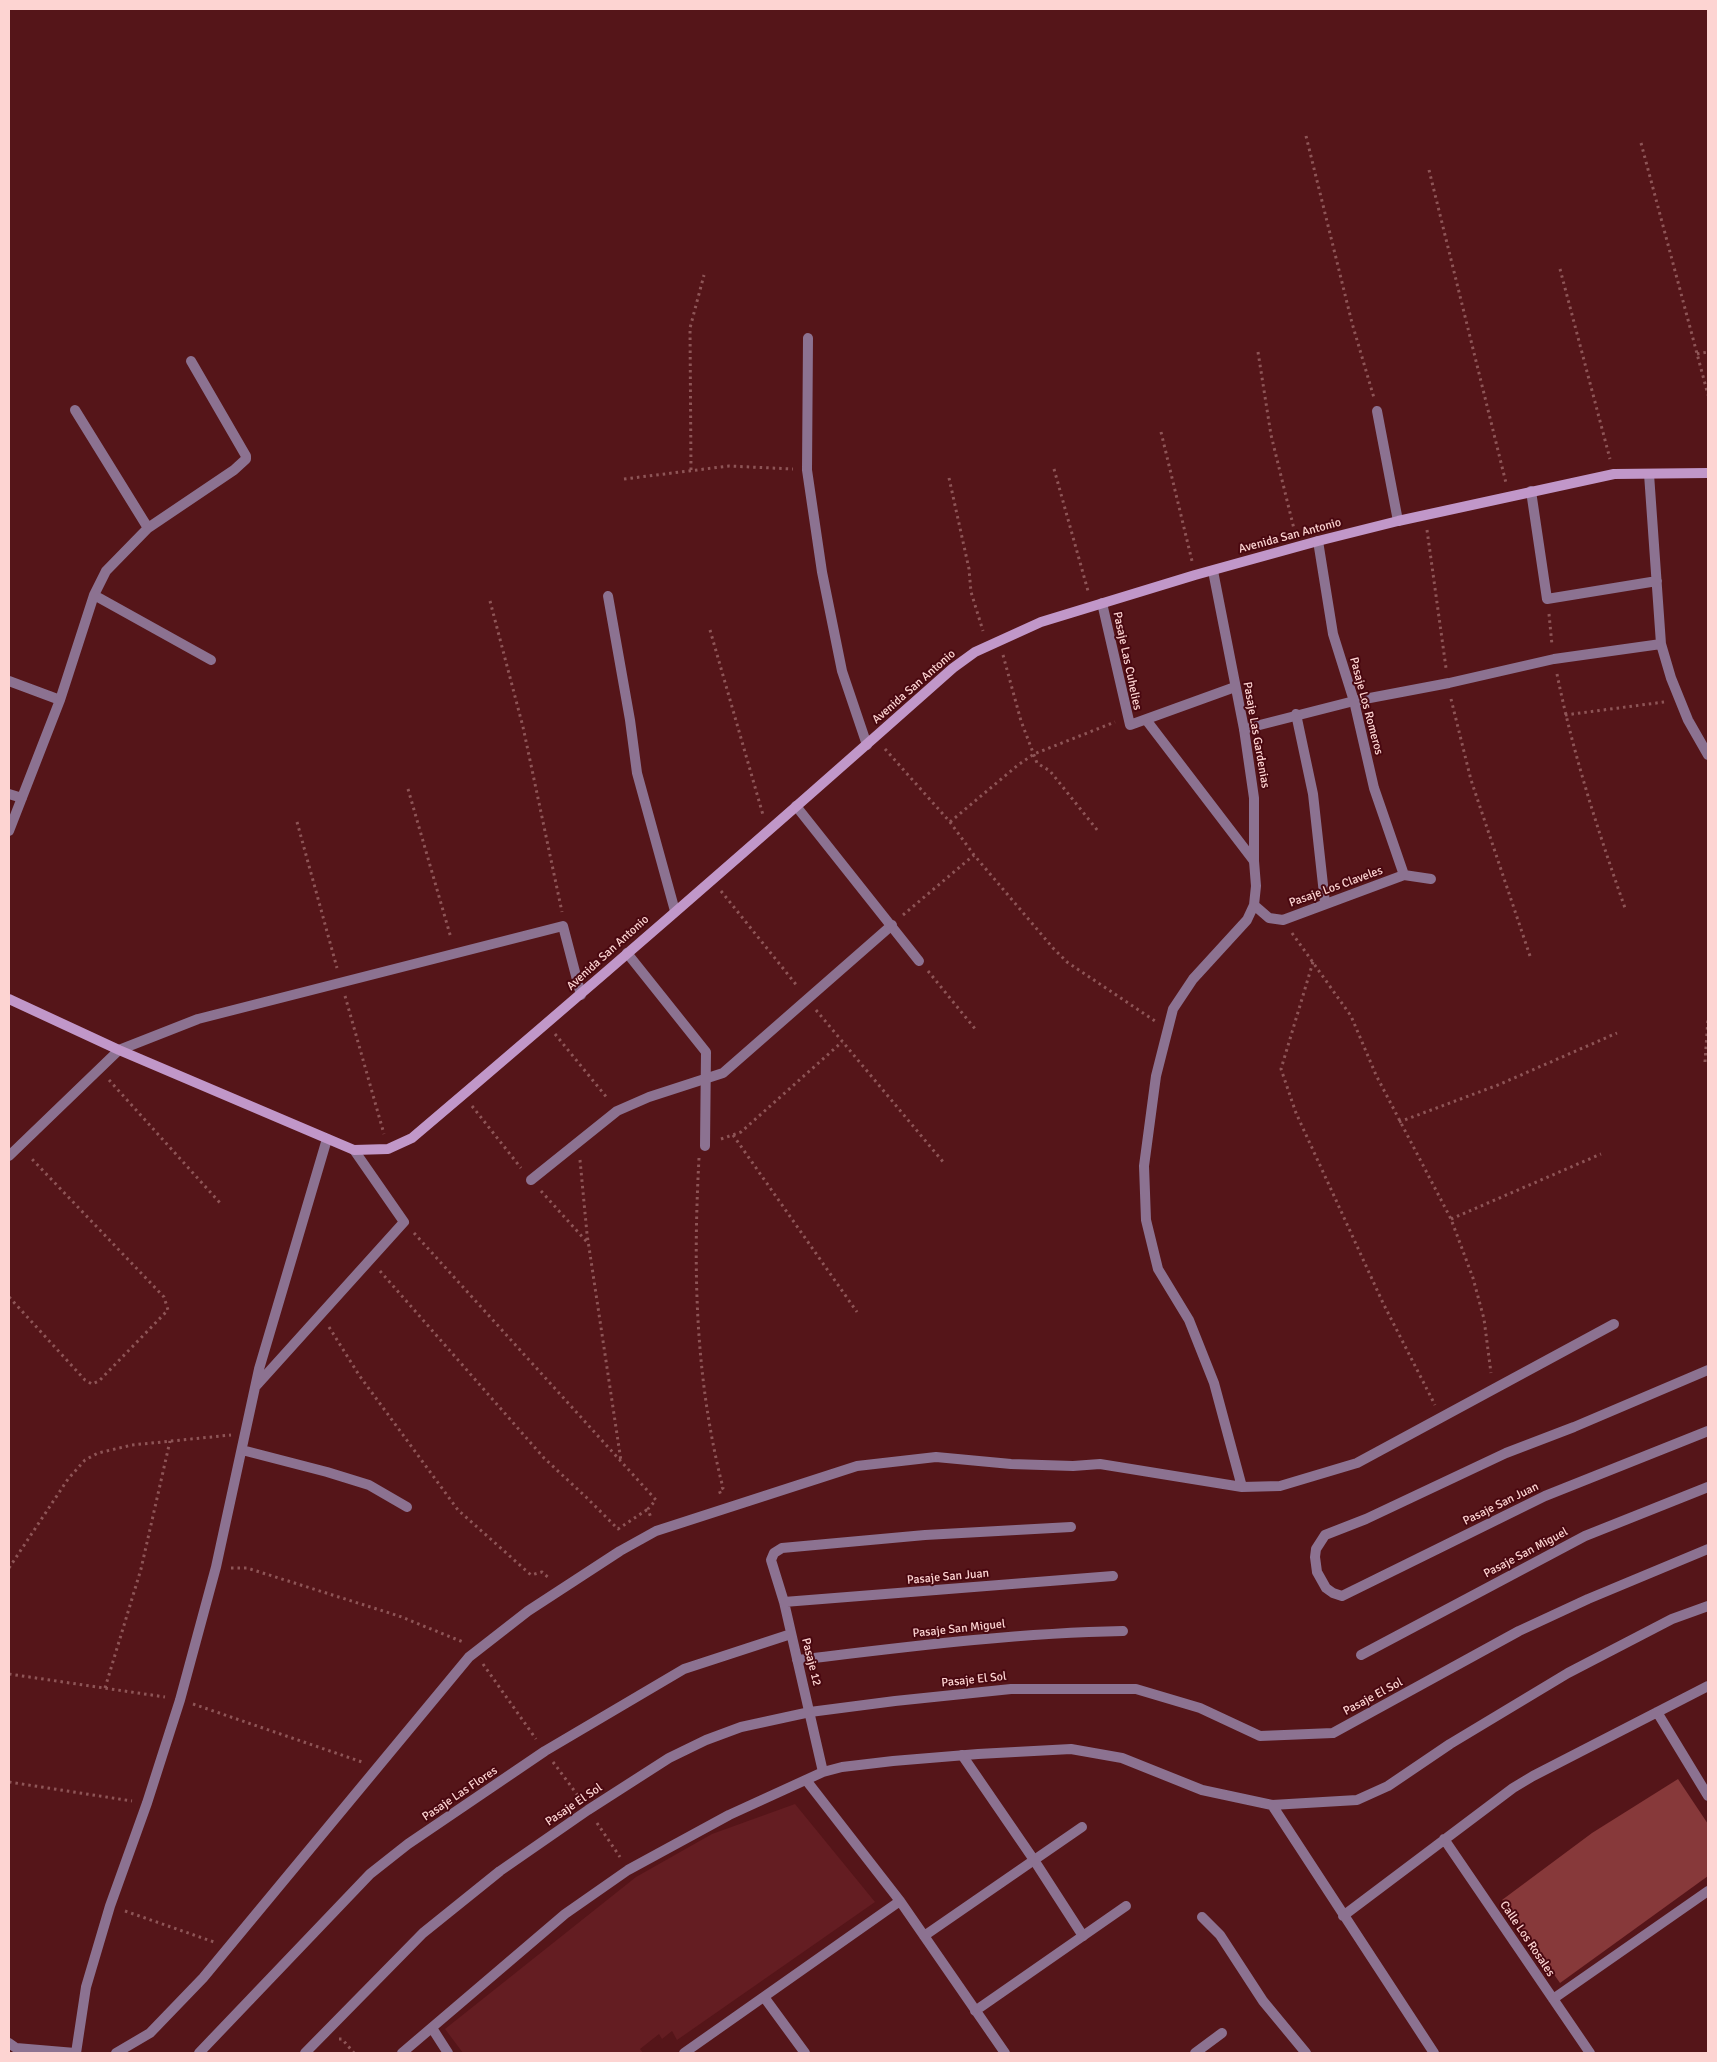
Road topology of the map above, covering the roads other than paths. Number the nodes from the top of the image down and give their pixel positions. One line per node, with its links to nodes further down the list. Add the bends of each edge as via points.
1 (808, 338): 25 (street, via 806,470 842,671)
2 (192, 361): 9 (street, via 246,460)
3 (75, 410): 9 (street)
4 (1377, 411): 8 (street)
5 (1708, 473): 6 (street, Avenida San Antonio)
6 (1649, 474): 7 (street, Avenida San Antonio, via 1614,474); 12 (street)
7 (1531, 491): 8 (street, Avenida San Antonio); 12 (street, via 1547,599)
8 (1398, 521): 10 (street, Avenida San Antonio)
9 (148, 528): 13 (street, via 106,571)
10 (1318, 541): 11 (street, Avenida San Antonio); 21 (street, Pasaje Los Romeros, via 1333,634)
11 (1214, 571): 15 (street, Avenida San Antonio); 19 (street, Pasaje Las Gardenias)
12 (1656, 581): 16 (street)
13 (94, 595): 17 (street); 20 (street)
14 (608, 596): 36 (street, via 637,773)
15 (1097, 605): 23 (street, Pasaje Las Cuhelies, via 1127,720 1132,726); 25 (street, Avenida San Antonio, via 1041,622 975,652)
16 (1661, 644): 21 (street, via 1554,659); 26 (street, via 1688,720)
17 (211, 660)
18 (9, 681): 20 (street)
19 (1235, 687): 23 (street); 24 (street, Pasaje Las Gardenias)
20 (60, 700): 28 (street)
21 (1354, 701): 22 (street); 32 (street, Pasaje Los Romeros, via 1374,788)
22 (1296, 714): 24 (street); 34 (street, via 1313,794)
23 (1147, 721): 31 (street)
24 (1244, 729): 31 (street, Pasaje Las Gardenias, via 1254,798)
25 (867, 745): 29 (street, Avenida San Antonio)
26 (1708, 755)
27 (9, 794): 28 (street)
28 (22, 798): 30 (street)
29 (796, 806): 36 (street, Avenida San Antonio); 37 (street)
30 (9, 831)
31 (1254, 861): 35 (street, Pasaje Las Gardenias)
32 (1404, 875): 33 (street, Pasaje Los Claveles); 34 (street, Pasaje Los Claveles)
33 (1431, 879)
34 (1325, 903): 35 (street, Pasaje Los Claveles, via 1282,920 1269,918)
35 (1254, 905): 55 (street, via 1247,920 1193,979 1173,1010 1156,1076 1144,1166 1146,1220 1158,1269 1189,1320 1214,1383)
36 (675, 911): 38 (street, Avenida San Antonio)
37 (892, 925): 39 (street); 43 (street, via 722,1073)
38 (628, 953): 40 (street, Avenida San Antonio); 43 (street, via 706,1052)
39 (919, 961)
40 (581, 995): 42 (street, via 563,926 198,1020); 46 (street, Avenida San Antonio, via 412,1138 388,1149)
41 (9, 999): 42 (street)
42 (119, 1050): 44 (street); 47 (street)
43 (706, 1077): 45 (street); 48 (street, via 617,1111)
44 (327, 1139): 46 (street); 51 (street)
45 (705, 1146)
46 (354, 1150): 51 (street, via 404,1222)
47 (9, 1156)
48 (531, 1180)
49 (1614, 1324): 55 (street, via 1357,1463 1280,1486)
50 (1708, 1370): 52 (street, Pasaje San Juan, via 1506,1453 1325,1535 1315,1557 1320,1581 1333,1593 1342,1596 1545,1496)
51 (255, 1387): 53 (street)
52 (1708, 1431)
53 (242, 1450): 56 (street, via 369,1485); 90 (street, via 216,1568 180,1700 86,1987)
54 (1708, 1486): 64 (street, Pasaje San Miguel, via 1585,1536)
55 (1242, 1487): 91 (street, via 1100,1464 1011,1464 936,1457 857,1466 656,1531 528,1611 469,1657 203,1978 150,2033)
56 (407, 1507)
57 (1072, 1527): 60 (street, Pasaje 12, via 925,1535 782,1548 774,1553 771,1560)
58 (1708, 1548): 67 (street, Pasaje El Sol, via 1519,1631 1332,1733 1260,1736 1200,1708 1136,1688 1011,1689)
59 (1113, 1576): 60 (street, Pasaje San Juan)
60 (784, 1602): 63 (street, Pasaje 12)
61 (1708, 1606): 73 (street, via 1672,1619 1568,1673 1450,1744 1388,1786 1357,1800)
62 (1123, 1631): 65 (street, Pasaje San Miguel, via 997,1637)
63 (791, 1634): 65 (street, Pasaje 12); 92 (street, Pasaje Las Flores, via 684,1669 545,1751 408,1844 370,1874)
64 (1361, 1655)
65 (797, 1660): 67 (street, Pasaje 12)
66 (1708, 1686): 68 (street)
67 (810, 1712): 70 (street, Pasaje 12); 93 (street, Pasaje El Sol, via 741,1727 706,1740 669,1758 588,1810 500,1871 423,1933)
68 (1657, 1712): 72 (street); 75 (street, via 1533,1776)
69 (962, 1755): 70 (street, via 842,1767); 73 (street, via 1071,1749 1122,1758 1202,1790); 76 (street)
70 (822, 1772): 71 (street)
71 (806, 1780): 78 (street); 87 (street, via 729,1815 628,1870 565,1914)
72 (1708, 1796)
73 (1272, 1805): 80 (street)
74 (1082, 1827): 76 (street)
75 (1444, 1839): 80 (street); 85 (street, Calle Los Rosales)
76 (1034, 1860): 82 (street); 83 (street)
77 (1708, 1891): 85 (street)
78 (900, 1901): 82 (street); 84 (street)
79 (1126, 1906): 83 (street)
80 (1343, 1916): 101 (street)
81 (1202, 1917): 100 (street, via 1220,1935 1263,2001)
82 (924, 1936): 86 (street)
83 (1083, 1936): 86 (street)
84 (764, 1996): 96 (street); 97 (street)
85 (1553, 2000): 102 (street, Calle Los Rosales)
86 (975, 2011): 98 (street)
87 (432, 2028): 94 (street); 95 (street)
88 (1222, 2033): 99 (street)
89 (9, 2043): 90 (street, via 16,2048)
90 (76, 2053)
91 (116, 2053)
92 (199, 2053)
93 (305, 2053)
94 (402, 2053)
95 (448, 2053)
96 (684, 2053)
97 (805, 2053)
98 (1005, 2053)
99 (1195, 2053)
100 (1306, 2053)
101 (1434, 2053)
102 (1590, 2053)

